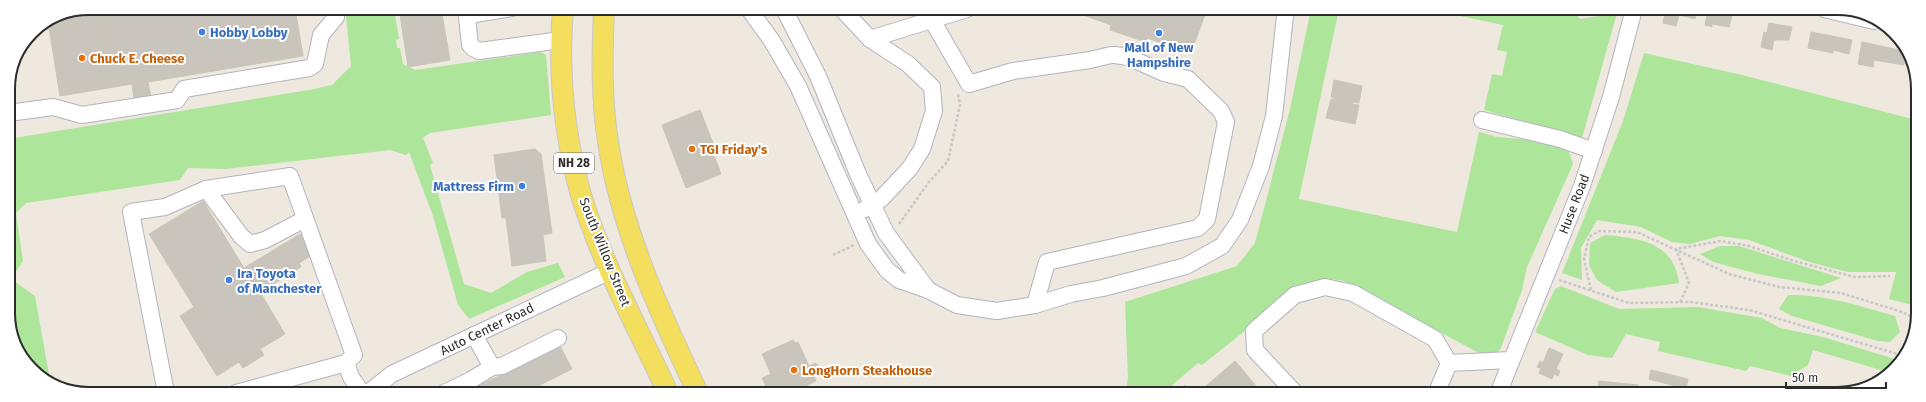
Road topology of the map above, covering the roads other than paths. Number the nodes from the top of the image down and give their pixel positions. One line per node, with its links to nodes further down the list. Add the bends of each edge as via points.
1 (336, 15): 14 (street, via 321,35 315,64 309,68 184,89 176,100 82,115 54,107)
2 (472, 15): 13 (street, via 467,17 470,45 480,51)
3 (563, 15): 13 (main road, South Willow Street / NH 28)
4 (604, 15): 36 (main road, NH 28, via 603,88 609,149 616,180 631,235 652,293)
5 (753, 15): 19 (street, via 798,86)
6 (787, 15): 18 (street, via 818,76)
7 (848, 15): 12 (street)
8 (948, 15): 11 (street)
9 (1285, 15): 23 (street, via 1274,116 1261,166 1240,220 1222,246 1186,266)
10 (1632, 15): 16 (street, Huse Road)
11 (932, 20): 12 (street); 23 (street, via 969,84 1013,71 1115,55 1128,57 1164,73 1188,79 1221,111 1226,122 1207,219 1198,228 1048,262)
12 (870, 39): 18 (street, via 908,64 932,87 934,111 922,149 910,168)
13 (561, 40): 21 (main road, South Willow Street / NH 28, via 563,92 581,195)
14 (15, 112)
15 (1482, 120): 16 (street, via 1560,139)
16 (1594, 151): 26 (street, Huse Road)
17 (206, 189): 20 (street, via 290,176); 20 (street, via 241,236 250,244 265,240); 30 (street, via 165,207 131,212)
18 (873, 205): 19 (street); 22 (street, via 886,233)
19 (854, 214): 22 (street, via 868,244 887,270 898,280)
20 (305, 219): 27 (street, via 354,355)
21 (610, 271): 24 (street, Auto Center Road); 35 (main road, South Willow Street / NH 28)
22 (928, 290): 23 (street, via 957,305 997,311)
23 (1035, 305)
24 (474, 335): 29 (street); 33 (street, Auto Center Road, via 392,374)
25 (558, 338): 29 (street, via 502,366)
26 (1511, 360): 28 (street); 39 (street, Huse Road)
27 (346, 363): 31 (street); 32 (street)
28 (1449, 363): 37 (street, via 1435,339 1352,293 1325,287 1295,295 1254,331 1255,350); 38 (street)
29 (492, 367): 34 (street)
30 (165, 387)
31 (258, 387)
32 (358, 387)
33 (376, 387)
34 (456, 387)
35 (665, 387)
36 (695, 387)
37 (1289, 387)
38 (1439, 387)
39 (1501, 387)

